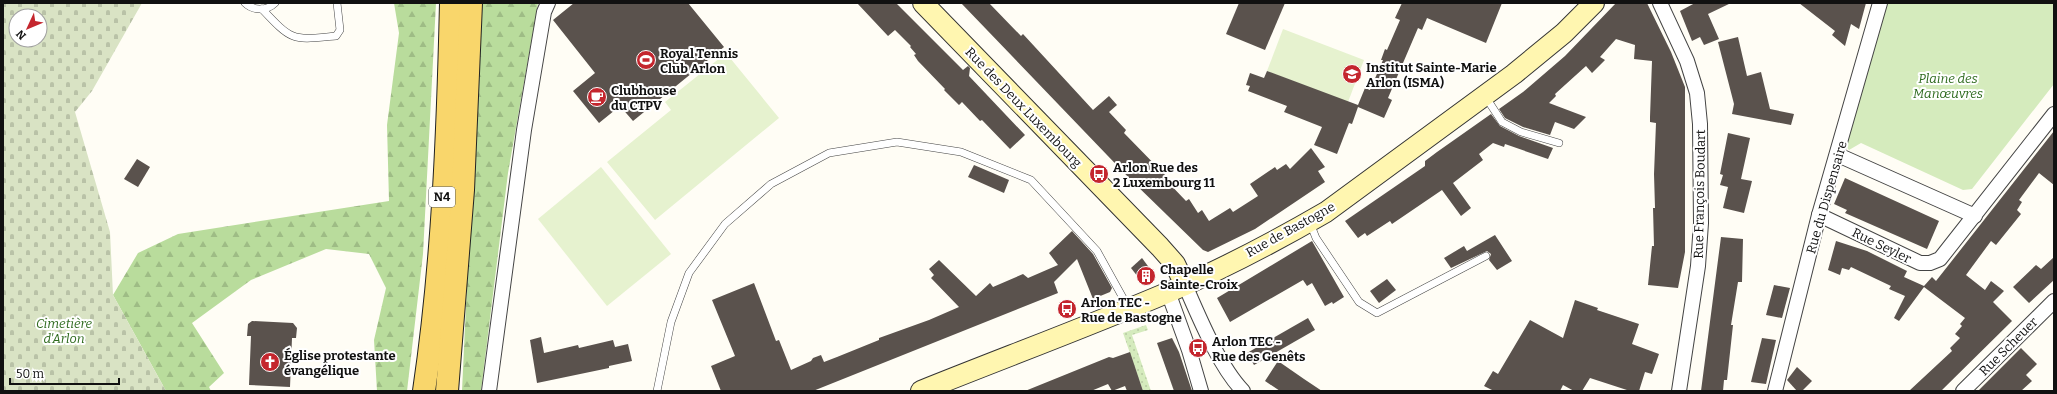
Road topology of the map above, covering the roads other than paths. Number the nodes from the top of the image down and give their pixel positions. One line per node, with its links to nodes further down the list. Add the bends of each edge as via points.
1 (245, 3): 11 (lane, via 249,8)
2 (275, 3): 11 (lane)
3 (337, 3): 11 (lane, via 340,30 336,36 291,37)
4 (451, 3): 23 (main road, N4, via 449,89 439,255)
5 (471, 3): 24 (main road, N4, via 463,190)
6 (548, 3): 25 (street, via 544,12 524,130)
7 (923, 3): 20 (main road, Rue des Deux Luxembourg, via 1160,247 1174,264)
8 (1594, 3): 12 (main road, Rue de Bastogne, via 1564,33)
9 (1660, 3): 30 (street, Rue François Boudart, via 1697,93 1700,124 1701,223)
10 (1880, 3): 15 (street, Rue du Dispensaire)
11 (262, 9)
12 (1485, 95): 14 (lane, via 1502,122 1521,132); 18 (main road, Rue de Bastogne, via 1326,212)
13 (2054, 114): 17 (street, Rue Seyler)
14 (1559, 143)
15 (1838, 155): 16 (street, Rue du Dispensaire); 17 (street)
16 (1819, 215): 17 (street, Rue Seyler, via 1920,263 1940,259); 31 (street, Rue du Dispensaire)
17 (1975, 216)
18 (1309, 221): 19 (lane, via 1316,238 1358,302 1377,313); 20 (main road, Rue de Bastogne)
19 (1486, 256)
20 (1177, 288): 22 (main road, Rue de Bastogne); 28 (street); 29 (street, via 1234,382)
21 (2054, 301): 32 (street, Rue Scheuer)
22 (1128, 308): 26 (lane, via 1098,251 1030,180 961,152 897,142 829,153 771,184 724,224 689,273 671,322); 27 (main road, Rue de Bastogne)
23 (424, 391)
24 (447, 391)
25 (490, 391)
26 (657, 391)
27 (921, 391)
28 (1200, 391)
29 (1243, 391)
30 (1679, 391)
31 (1775, 391)
32 (1963, 391)

